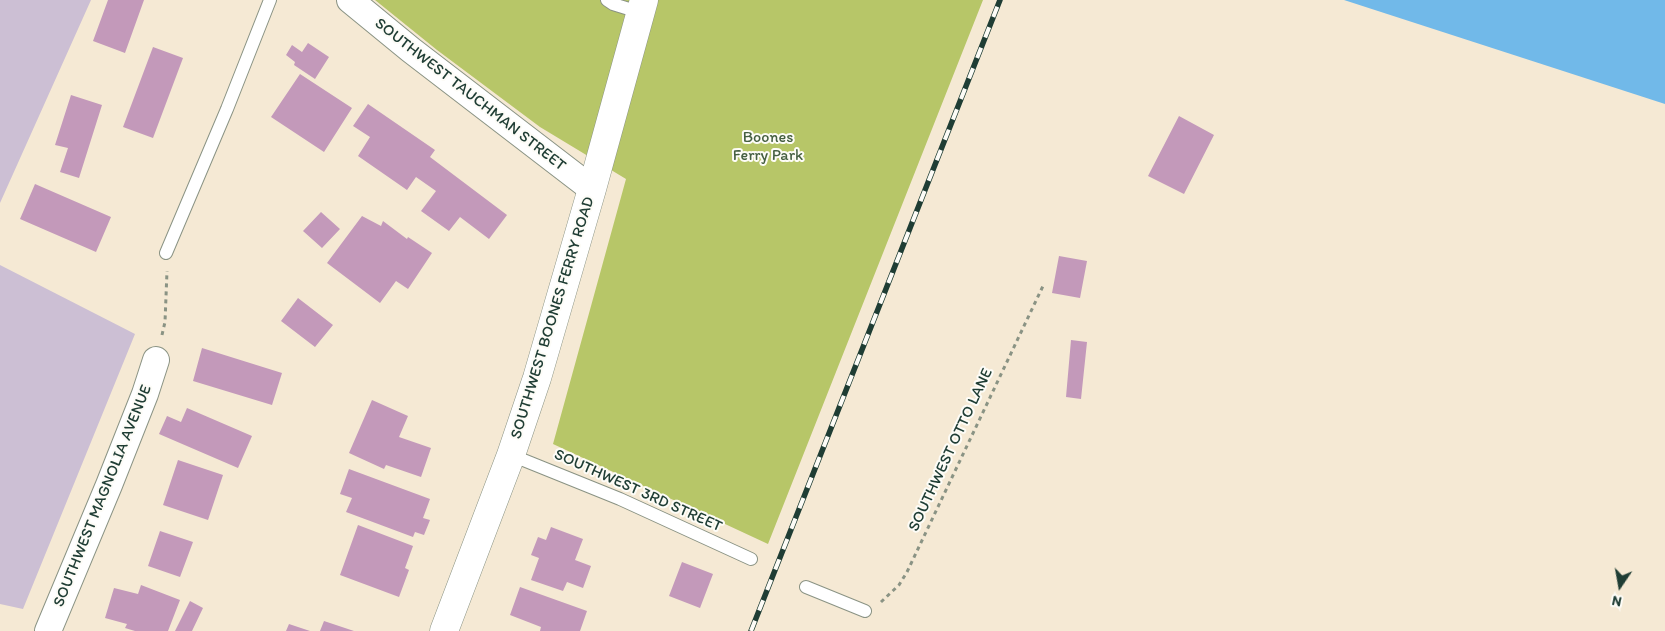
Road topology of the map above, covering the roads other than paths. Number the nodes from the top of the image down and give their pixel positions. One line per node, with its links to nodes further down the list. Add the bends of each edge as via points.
1 (270, 0): 6 (lane)
2 (350, 0): 5 (street, SOUTHWEST TAUCHMAN STREET)
3 (607, 0): 4 (lane, via 613,4)
4 (643, 6): 5 (street, SOUTHWEST BOONES FERRY ROAD)
5 (592, 189): 8 (street, SOUTHWEST BOONES FERRY ROAD)
6 (166, 253)
7 (156, 360): 12 (street, SOUTHWEST MAGNOLIA AVENUE, via 109,485)
8 (512, 455): 9 (lane, SOUTHWEST 3RD STREET, via 620,499); 13 (street, SOUTHWEST BOONES FERRY ROAD)
9 (751, 559)
10 (806, 587): 11 (lane)
11 (865, 612)
12 (48, 631)
13 (444, 631)

